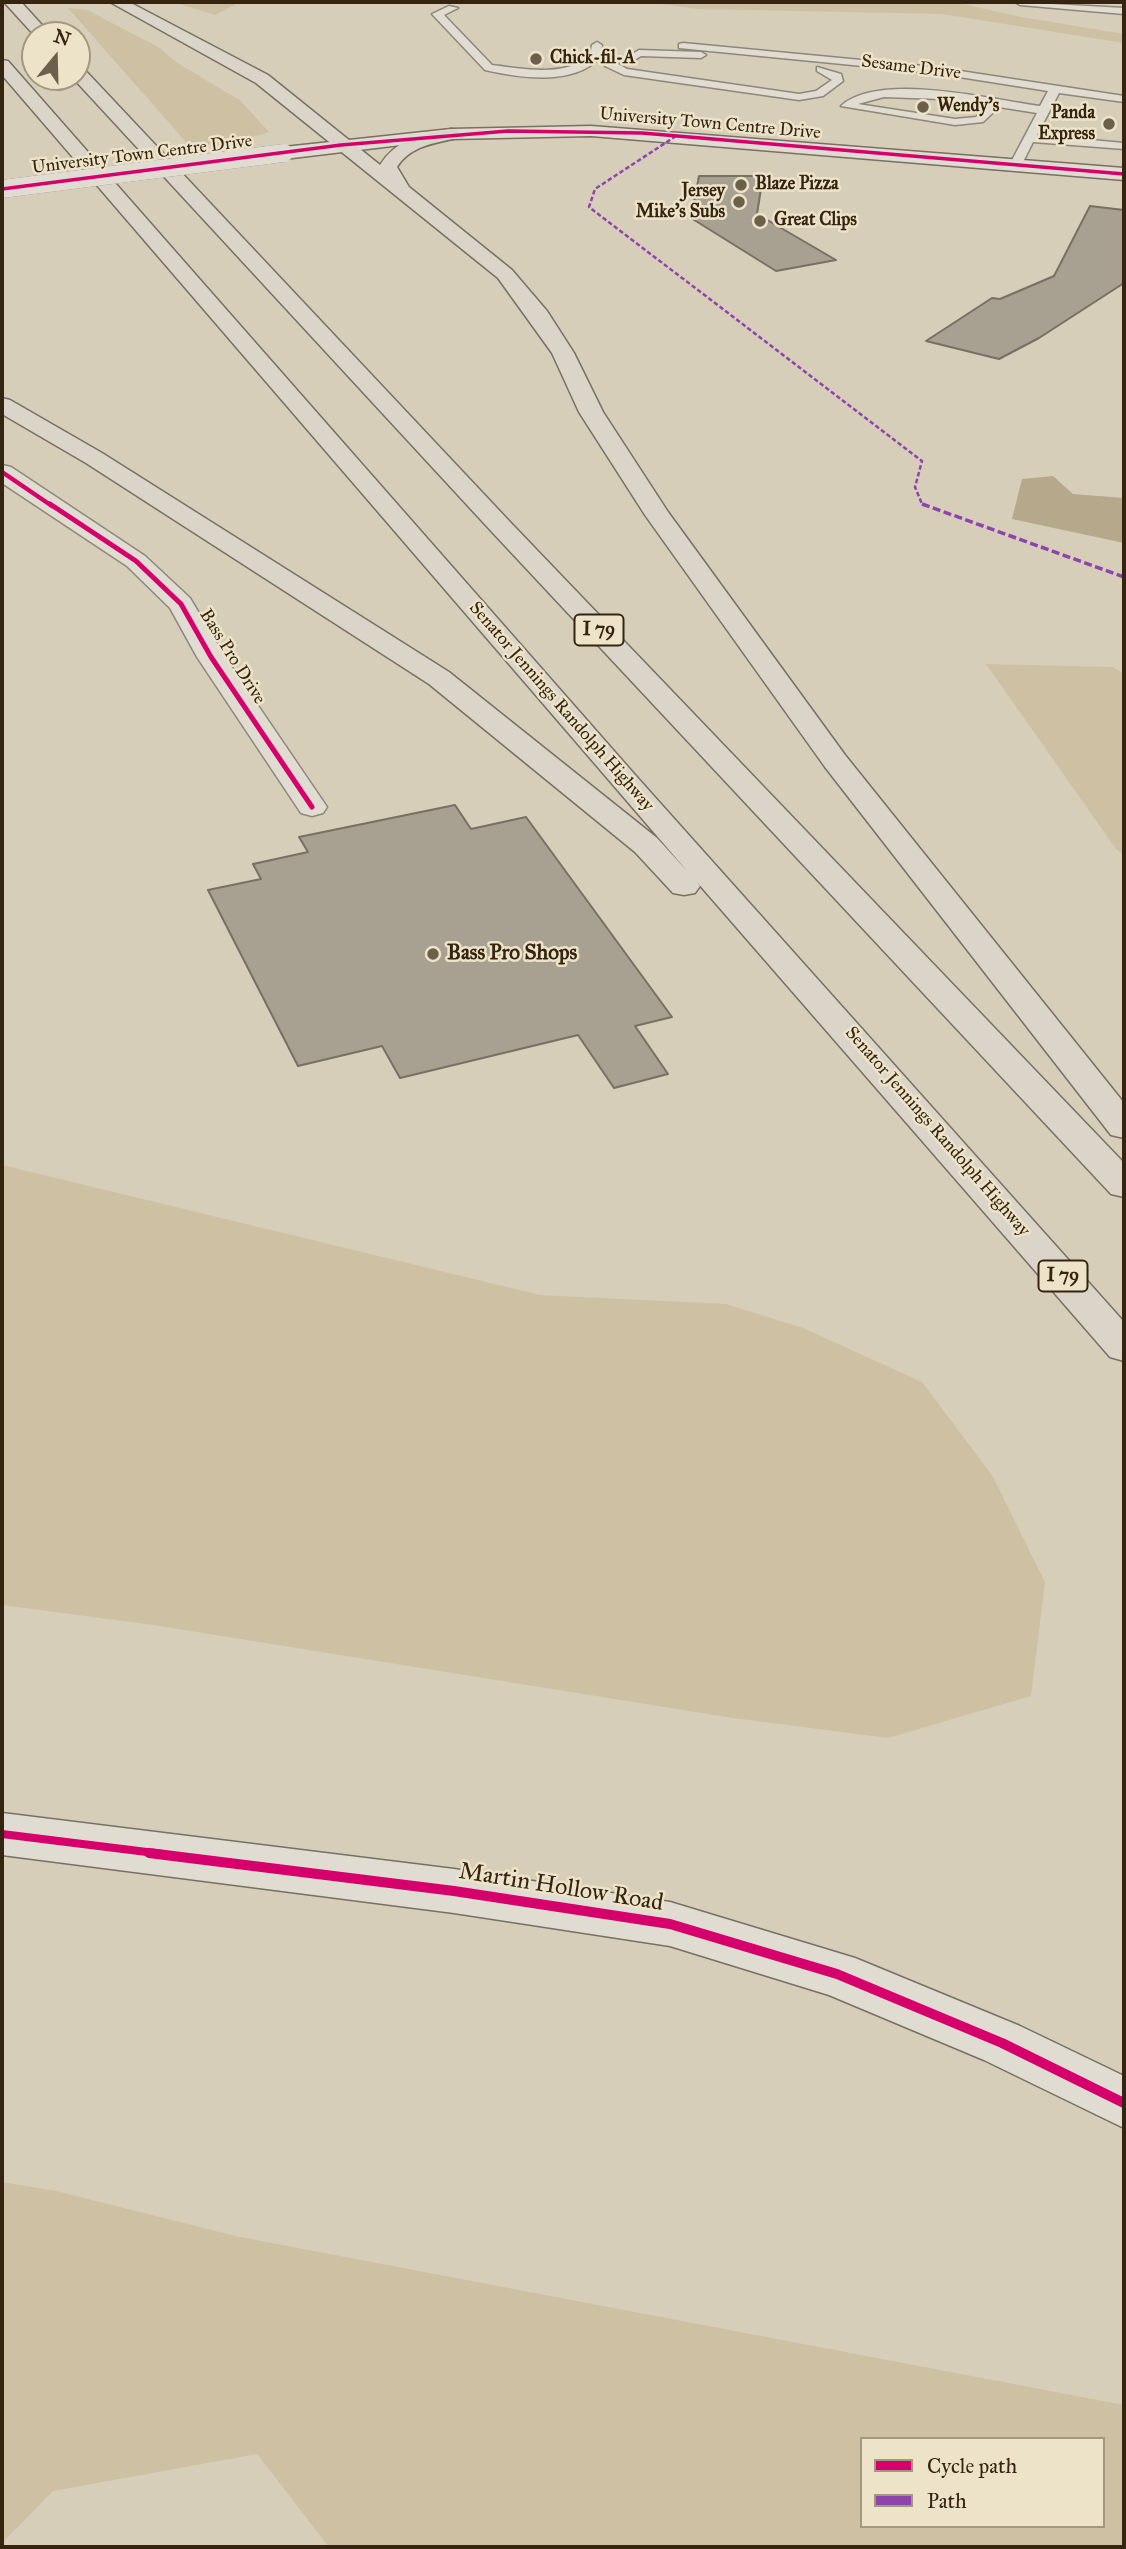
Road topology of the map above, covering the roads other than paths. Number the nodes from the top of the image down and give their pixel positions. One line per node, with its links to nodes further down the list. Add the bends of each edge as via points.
1 (12, 2): 6 (highway)
2 (118, 2): 25 (highway, via 262,79)
3 (1020, 2): 5 (lane)
4 (453, 8): 7 (lane, via 437,14 489,68 555,74 580,71 595,58)
5 (1124, 11)
6 (30, 21)
7 (597, 45)
8 (683, 46): 10 (lane, Sesame Drive)
9 (697, 55): 11 (lane); 14 (lane); 15 (lane, via 639,52 623,63)
10 (829, 59): 14 (lane); 19 (lane, Sesame Drive)
11 (682, 64): 13 (lane); 15 (lane)
12 (2, 65): 36 (highway, Senator Jennings Randolph Highway / I 79, via 626,782)
13 (700, 67)
14 (821, 69): 18 (lane, via 837,76 838,81)
15 (647, 75): 18 (lane, via 799,97)
16 (799, 83): 18 (lane)
17 (91, 87): 35 (highway, I 79)
18 (829, 87)
19 (1055, 89): 20 (lane, Sesame Drive); 22 (lane)
20 (1124, 99)
21 (995, 104): 21 (lane, via 902,92 855,98 847,106 954,122 979,120); 22 (lane)
22 (1042, 110): 24 (lane)
23 (451, 134): 25 (street, University Town Centre Drive); 27 (street, University Town Centre Drive, via 629,132); 30 (highway, via 410,144 395,153 388,167)
24 (1029, 138): 26 (lane); 27 (lane)
25 (341, 145): 29 (street, University Town Centre Drive, bridge); 30 (highway)
26 (1124, 146)
27 (1016, 164): 28 (street, University Town Centre Drive)
28 (1124, 174)
29 (2, 189)
30 (401, 190): 34 (highway, via 505,274 539,316 591,412 665,526 835,761)
31 (2, 405): 36 (highway, via 94,458 439,678 523,745 646,845 786,996)
32 (2, 472): 33 (street, Bass Pro Drive, via 136,561 181,604 211,657)
33 (312, 807)
34 (1124, 1127)
35 (1124, 1185)
36 (1002, 1205): 37 (highway, Senator Jennings Randolph Highway / I 79)
37 (1124, 1347)
38 (2, 1835): 39 (street, Martin Hollow Road, via 454,1891 670,1924 837,1974 1002,2043)
39 (1124, 2103)

